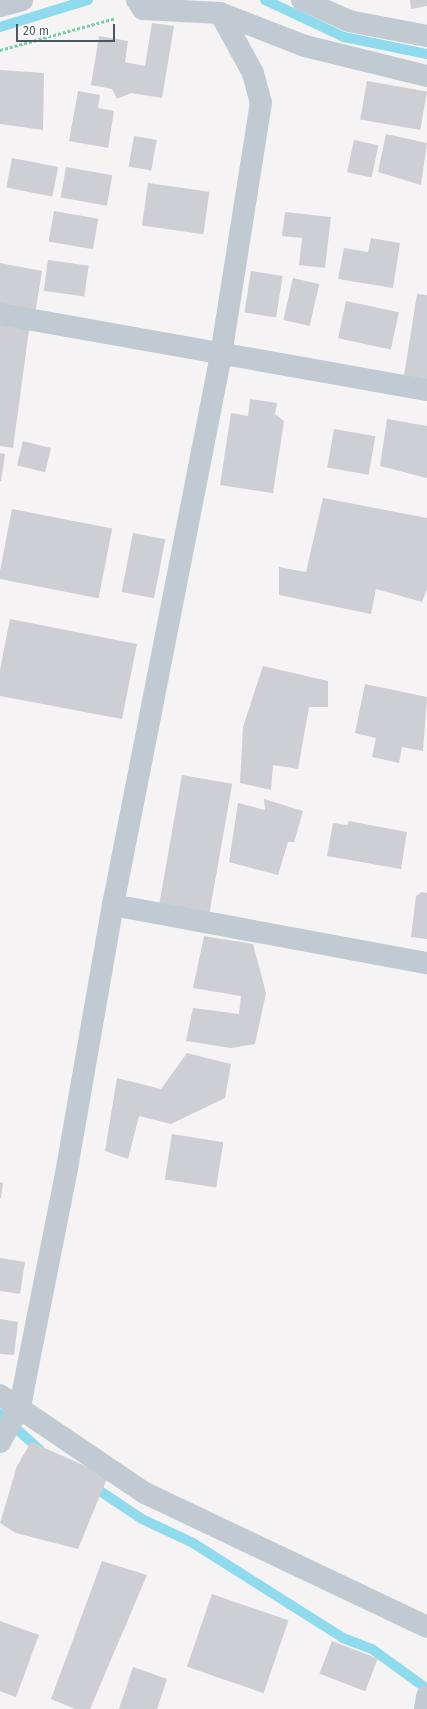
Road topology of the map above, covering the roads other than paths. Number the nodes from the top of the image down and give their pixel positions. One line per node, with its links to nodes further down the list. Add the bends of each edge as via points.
1 (22, 0): 4 (street)
2 (302, 0): 6 (street, via 349,21)
3 (140, 4): 5 (street)
4 (0, 6)
5 (220, 13): 7 (street, via 305,46); 9 (street, via 253,73 261,103)
6 (427, 36)
7 (427, 76)
8 (0, 314): 9 (street)
9 (221, 355): 10 (street); 11 (street)
10 (427, 390)
11 (113, 905): 12 (street); 14 (street, via 67,1168)
12 (427, 963)
13 (0, 1395): 14 (street)
14 (20, 1406): 15 (street); 16 (street, via 145,1493)
15 (0, 1442)
16 (427, 1627)
17 (427, 1696): 18 (street)
18 (425, 1709)

